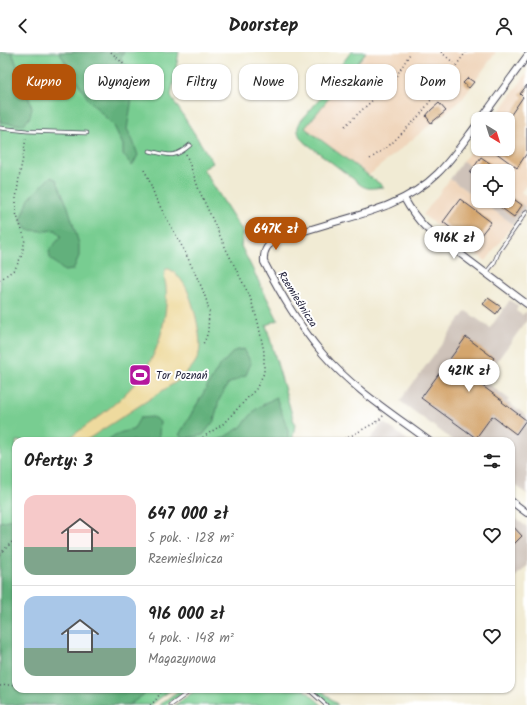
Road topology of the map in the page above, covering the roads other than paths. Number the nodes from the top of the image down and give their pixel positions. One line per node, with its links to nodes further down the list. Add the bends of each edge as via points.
1 (527, 56): 2 (street)
2 (486, 112)
3 (0, 128): 4 (lane)
4 (87, 133)
5 (471, 133): 8 (street, Rzemieślnicza, via 438,174)
6 (190, 145): 7 (lane, via 178,155)
7 (150, 151)
8 (404, 198): 10 (street, via 426,228); 12 (street, Rzemieślnicza, via 382,208 278,239 265,249 264,262 304,329 341,373)
9 (527, 211): 10 (lane)
10 (486, 273): 11 (street)
11 (527, 304)
12 (424, 437)
13 (515, 504): 14 (street)
14 (527, 513)
15 (187, 693): 17 (lane)
16 (312, 693): 18 (lane)
17 (171, 705)
18 (326, 705)

